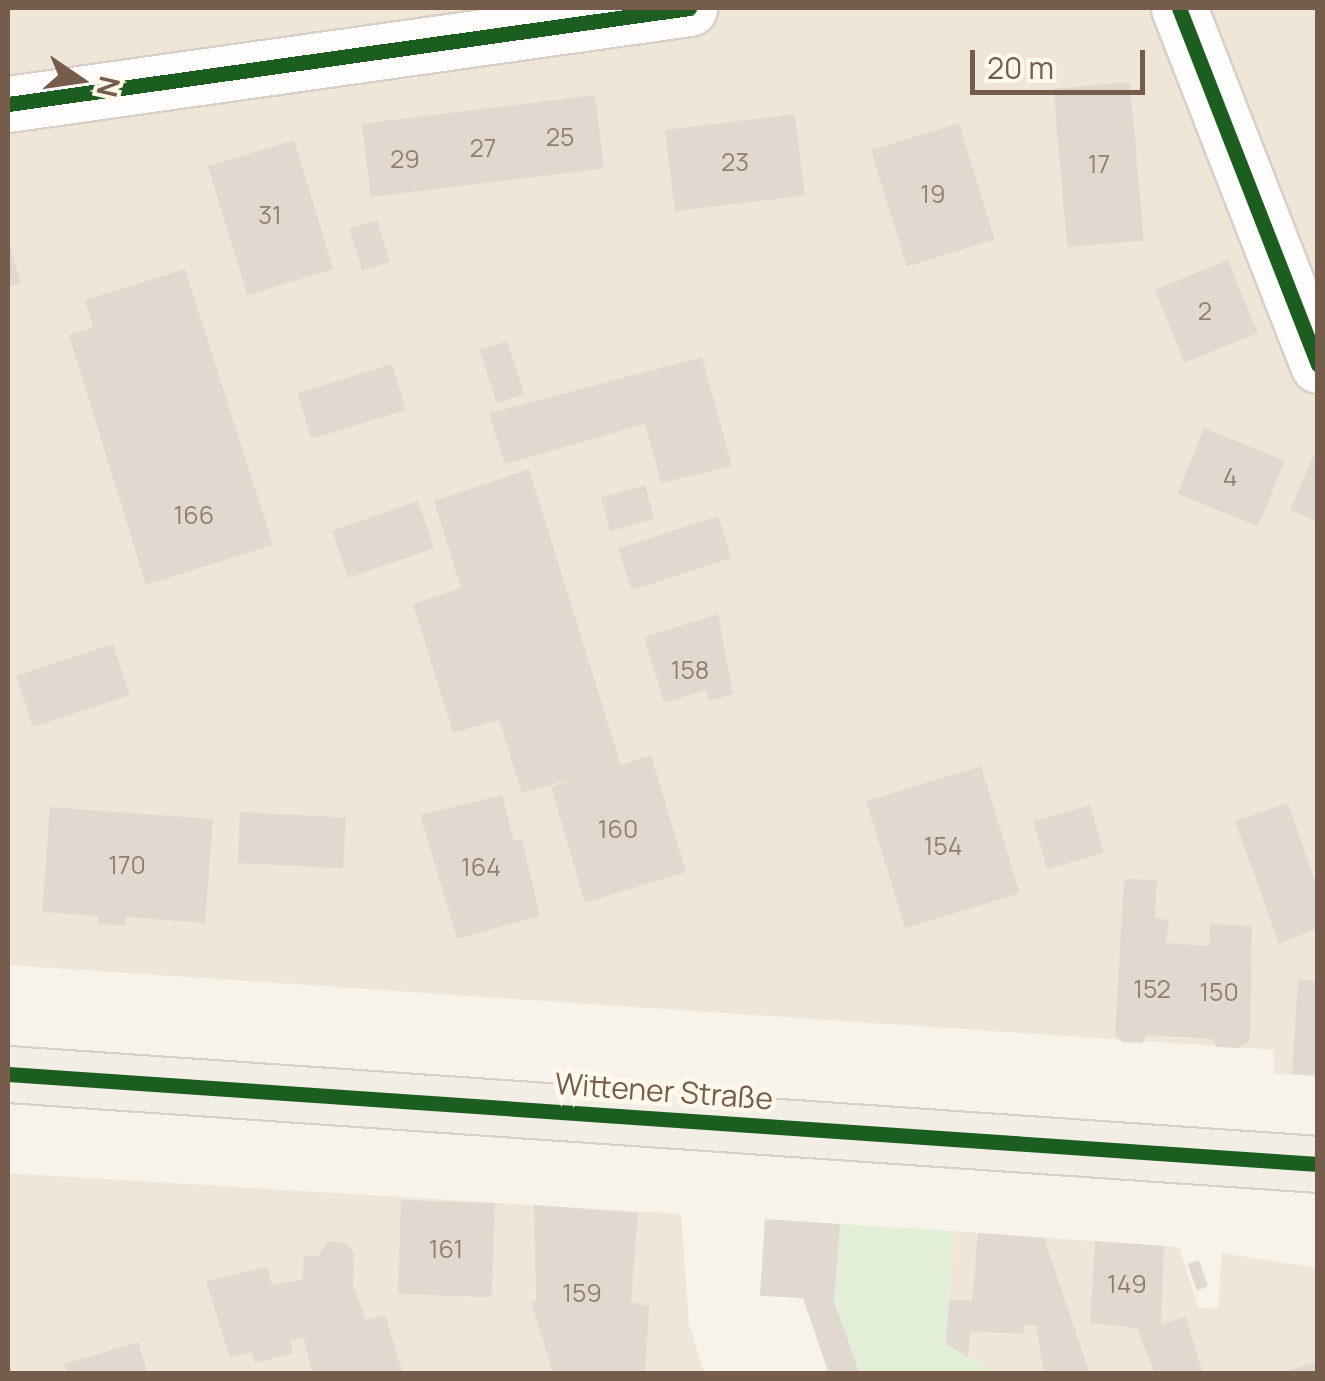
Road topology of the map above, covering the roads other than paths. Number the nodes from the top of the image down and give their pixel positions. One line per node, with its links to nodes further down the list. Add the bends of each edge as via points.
1 (689, 8): 3 (street)
2 (1179, 8): 4 (street)
3 (8, 104)
4 (1318, 365)
5 (8, 1074): 6 (main road, Wittener Straße)
6 (1318, 1164)

